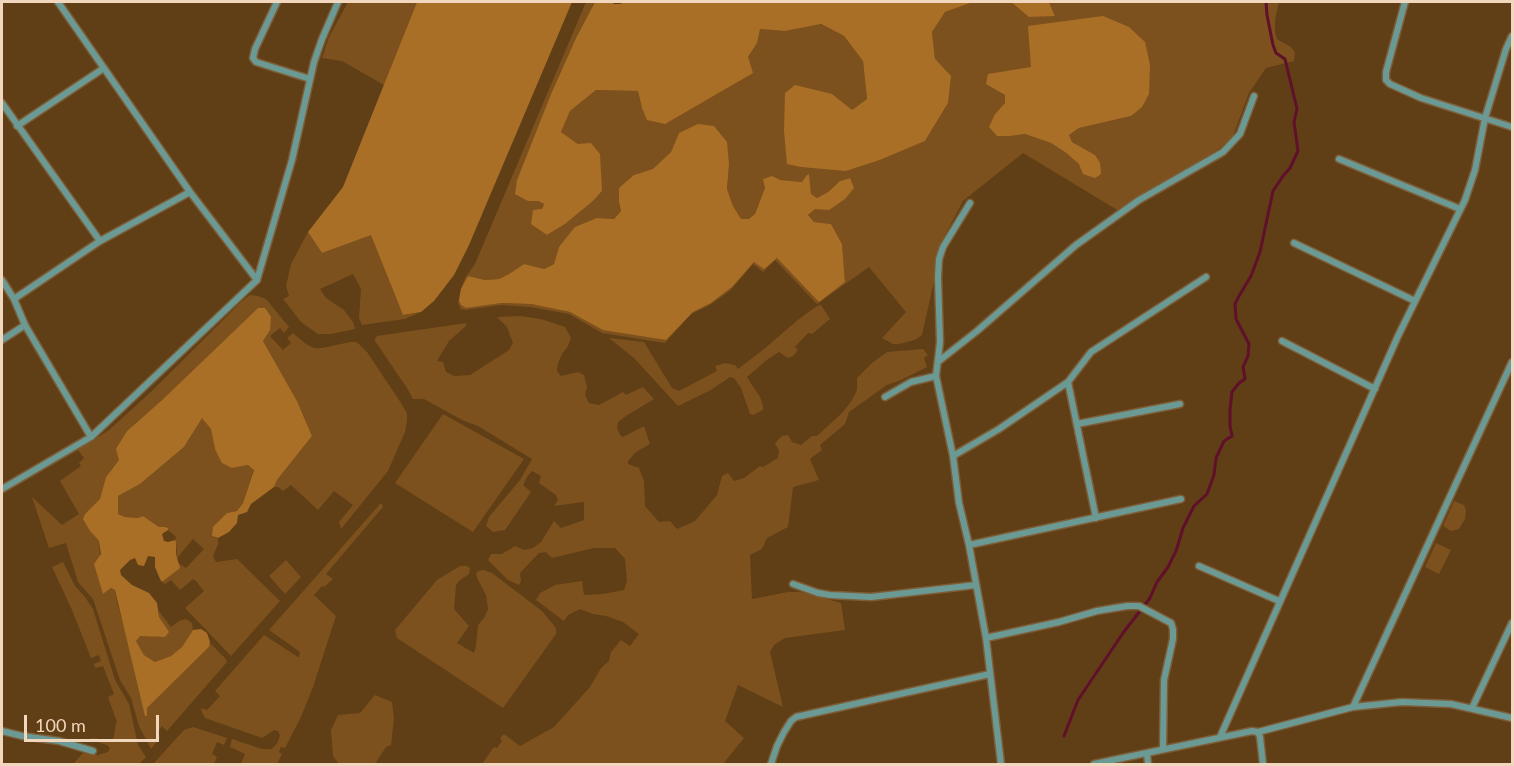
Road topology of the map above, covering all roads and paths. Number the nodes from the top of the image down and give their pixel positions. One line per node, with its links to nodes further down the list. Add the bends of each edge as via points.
1 (58, 2): 6 (street)
2 (277, 2): 7 (street, via 253,58)
3 (338, 2): 7 (street)
4 (1405, 2): 10 (street, via 1386,80 1421,98)
5 (1512, 36): 10 (street)
6 (104, 68): 11 (street); 14 (street)
7 (310, 79): 21 (street, via 292,160)
8 (1254, 96): 27 (street, via 1240,134 1223,152 1139,200 1085,238)
9 (2, 103): 11 (street)
10 (1485, 118): 12 (street); 16 (street, via 1475,170)
11 (17, 126): 17 (street)
12 (1512, 127)
13 (1339, 159): 16 (street)
14 (190, 192): 17 (street); 21 (street)
15 (970, 203): 27 (street, via 939,259)
16 (1460, 209): 23 (street)
17 (100, 241): 22 (street)
18 (1294, 243): 23 (street)
19 (1206, 277): 30 (street, via 1091,352)
20 (2, 280): 22 (street)
21 (257, 280): 35 (street)
22 (14, 299): 24 (street)
23 (1415, 301): 31 (street)
24 (26, 325): 25 (street); 35 (street)
25 (2, 340)
26 (1282, 341): 31 (street)
27 (939, 361): 29 (street)
28 (1512, 362): 48 (street)
29 (936, 376): 32 (street, via 910,382); 36 (street)
30 (1068, 382): 34 (street); 36 (street)
31 (1375, 389): 44 (street)
32 (885, 397)
33 (1180, 404): 34 (street)
34 (1077, 424): 39 (street)
35 (91, 437): 37 (street)
36 (953, 456): 40 (street)
37 (2, 489)
38 (1181, 499): 39 (street)
39 (1096, 518): 40 (street)
40 (969, 545): 43 (street)
41 (1199, 566): 44 (street)
42 (793, 584): 43 (street, via 818,593 870,597)
43 (976, 585): 46 (street)
44 (1279, 601): 53 (street)
45 (1512, 623): 49 (street)
46 (986, 638): 47 (street); 54 (street, via 1127,606 1142,607 1171,623 1164,680)
47 (990, 674): 57 (street, via 796,717 784,732); 58 (street)
48 (1353, 707): 49 (street, via 1402,702); 52 (street)
49 (1472, 708): 50 (street)
50 (1512, 718)
51 (2, 731): 55 (street)
52 (1258, 732): 53 (street); 61 (street)
53 (1220, 737): 54 (street)
54 (1163, 749): 56 (street)
55 (93, 751)
56 (1147, 753): 59 (street); 60 (street)
57 (771, 765)
58 (1001, 765)
59 (1094, 765)
60 (1148, 765)
61 (1263, 765)

